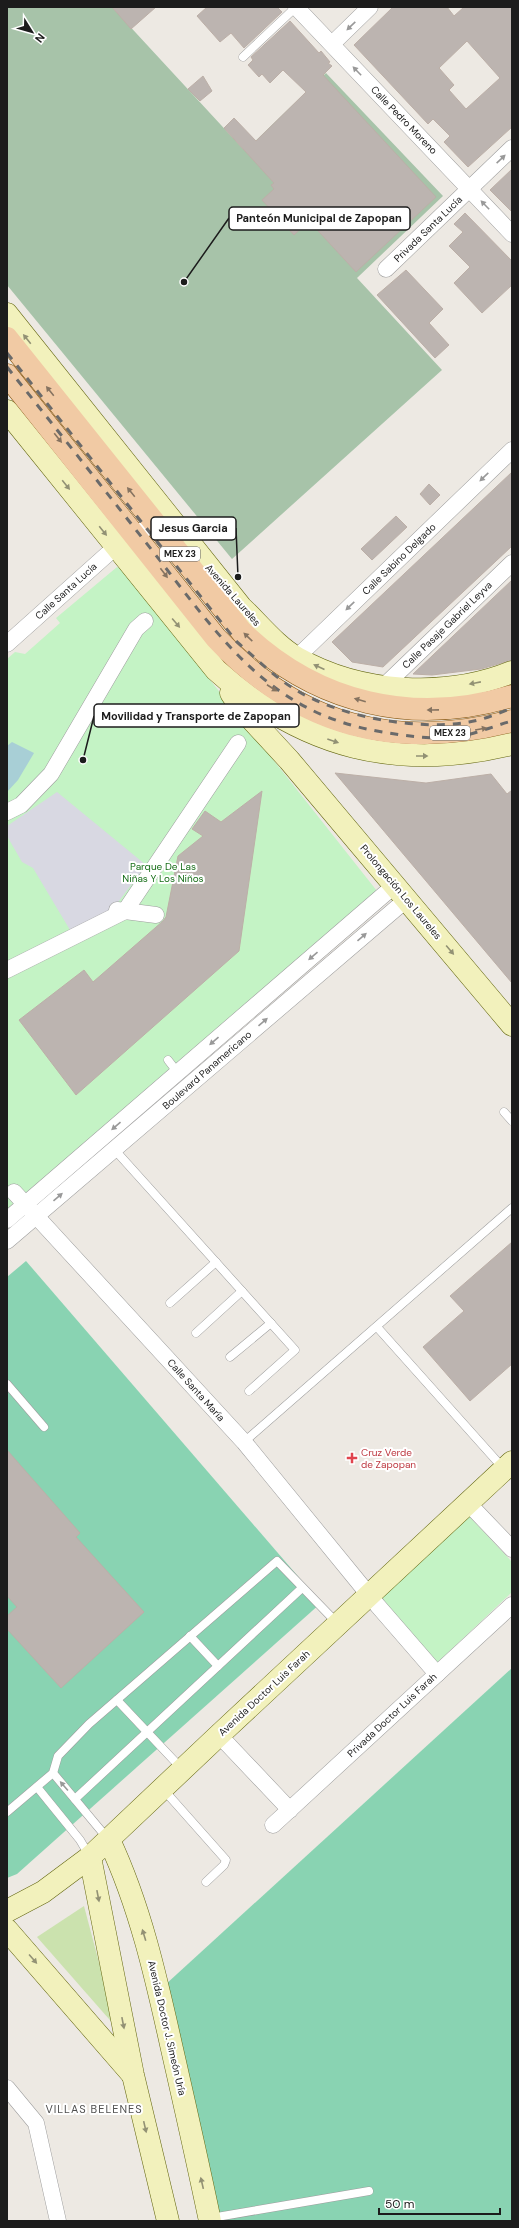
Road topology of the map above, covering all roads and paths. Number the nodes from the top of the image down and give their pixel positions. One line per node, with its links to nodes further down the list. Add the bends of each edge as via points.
1 (296, 7): 3 (street, Calle Pedro Moreno); 4 (lane)
2 (370, 7): 3 (street, one-way to 3)
3 (332, 44): 6 (street, Calle Pedro Moreno, one-way to 3)
4 (243, 57)
5 (512, 148): 6 (street, one-way to 5)
6 (469, 189): 7 (street, Calle Pedro Moreno, one-way to 6); 8 (street, Privada Santa Lucía)
7 (512, 234)
8 (386, 269)
9 (7, 314): 13 (street, Avenida Laureles, one-way to 9)
10 (7, 338): 15 (main road, Avenida Laureles / MEX 23, one-way to 10)
11 (7, 375): 17 (main road, MEX 23, one-way to 17)
12 (7, 411): 17 (street, one-way to 17)
13 (108, 441): 15 (main road); 16 (street, Avenida Laureles)
14 (512, 450): 21 (street, Calle Sabino Delgado, one-way to 21)
15 (108, 464): 16 (main road, Avenida Laureles / MEX 23, one-way to 15)
16 (156, 516): 17 (street, Calle Santa Lucía); 21 (main road, Avenida Laureles / MEX 23, one-way to 16, via 272,658 242,632)
17 (128, 539): 20 (street, Calle Santa Lucía, via 111,551); 22 (street, one-way to 22); 26 (main road, MEX 23, one-way to 26, via 231,655 265,683 320,714 362,727 418,734 462,732)
18 (512, 563): 24 (street, Calle Pasaje Gabriel Leyva)
19 (145, 621): 31 (street, via 136,629 51,774 21,805)
20 (7, 644)
21 (291, 663): 24 (street, Avenida Laureles, one-way to 21); 25 (main road, Avenida Laureles / MEX 23, one-way to 21, via 459,708 398,708 355,699 313,682)
22 (216, 670): 27 (street, via 253,701); 30 (street, Prolongación Los Laureles, via 241,708)
23 (512, 672): 24 (street, Avenida Laureles, one-way to 24, via 463,685 431,688)
24 (382, 687)
25 (512, 696)
26 (512, 721)
27 (311, 733): 29 (street, one-way to 29, via 358,749 417,756 472,752); 30 (street, via 300,736 292,744)
28 (238, 743): 33 (street)
29 (512, 744)
30 (288, 760): 32 (street, Prolongación Los Laureles)
31 (7, 812)
32 (401, 892): 36 (street, Prolongación Los Laureles, one-way to 36); 38 (street, Boulevard Panamericano, one-way to 38); 41 (street, Boulevard Panamericano, one-way to 32)
33 (119, 910): 34 (street); 35 (street)
34 (156, 915)
35 (7, 970)
36 (512, 1025)
37 (168, 1060): 38 (lane)
38 (178, 1073): 44 (street, Boulevard Panamericano, one-way to 44)
39 (504, 1112): 40 (lane)
40 (512, 1121)
41 (114, 1149): 44 (street, Boulevard Panamericano, one-way to 41); 47 (lane)
42 (14, 1192): 44 (street, Calle Santa María)
43 (512, 1208): 51 (lane)
44 (31, 1210): 45 (street, Boulevard Panamericano); 46 (street, Boulevard Panamericano); 57 (street, Calle Santa María)
45 (8, 1218)
46 (7, 1241)
47 (216, 1262): 48 (lane); 49 (lane)
48 (242, 1292): 50 (lane); 52 (lane)
49 (170, 1303)
50 (270, 1323): 53 (lane); 55 (lane, via 295,1350)
51 (377, 1327): 57 (lane); 58 (lane)
52 (196, 1333)
53 (230, 1357)
54 (7, 1384): 56 (lane)
55 (249, 1392)
56 (44, 1427)
57 (244, 1442): 62 (street, Calle Santa María)
58 (508, 1466): 59 (street, Avenida Doctor Luis Farah)
59 (468, 1503): 60 (street); 62 (street, Avenida Doctor Luis Farah)
60 (512, 1549)
61 (302, 1588): 64 (lane); 65 (lane, via 277,1561); 66 (lane)
62 (369, 1594): 64 (street, Avenida Doctor Luis Farah); 67 (street, Calle Santa María)
63 (512, 1605): 67 (street, Privada Doctor Luis Farah)
64 (338, 1624): 70 (street, Avenida Doctor Luis Farah)
65 (190, 1636): 66 (lane); 68 (lane)
66 (218, 1666): 69 (lane)
67 (437, 1674): 76 (street, Privada Doctor Luis Farah)
68 (117, 1700): 69 (lane); 72 (lane, via 58,1756)
69 (147, 1732): 71 (lane); 75 (lane)
70 (219, 1735): 71 (street, Avenida Doctor Luis Farah); 76 (street)
71 (182, 1770): 74 (street, Avenida Doctor Luis Farah)
72 (53, 1773): 73 (lane); 75 (lane, one-way to 72)
73 (37, 1787): 77 (lane); 80 (lane, via 80,1840)
74 (163, 1788): 79 (street, Avenida Doctor Luis Farah); 81 (lane, via 226,1860)
75 (75, 1798): 79 (lane)
76 (290, 1810): 78 (street, Privada Doctor Luis Farah)
77 (7, 1812)
78 (273, 1825)
79 (109, 1840): 80 (street, Avenida Doctor Luis Farah); 87 (street, Avenida Doctor J. Simeón Uría, one-way to 79, via 155,1972 132,1894)
80 (90, 1858): 82 (street, Avenida Doctor Luis Farah, via 43,1892); 84 (street, one-way to 84)
81 (206, 1882)
82 (7, 1911)
83 (7, 1930): 84 (street, one-way to 84)
84 (133, 2075): 89 (street, one-way to 89)
85 (7, 2088): 88 (street, via 36,2123)
86 (369, 2191): 87 (lane)
87 (210, 2220)
88 (58, 2221)
89 (168, 2221)

